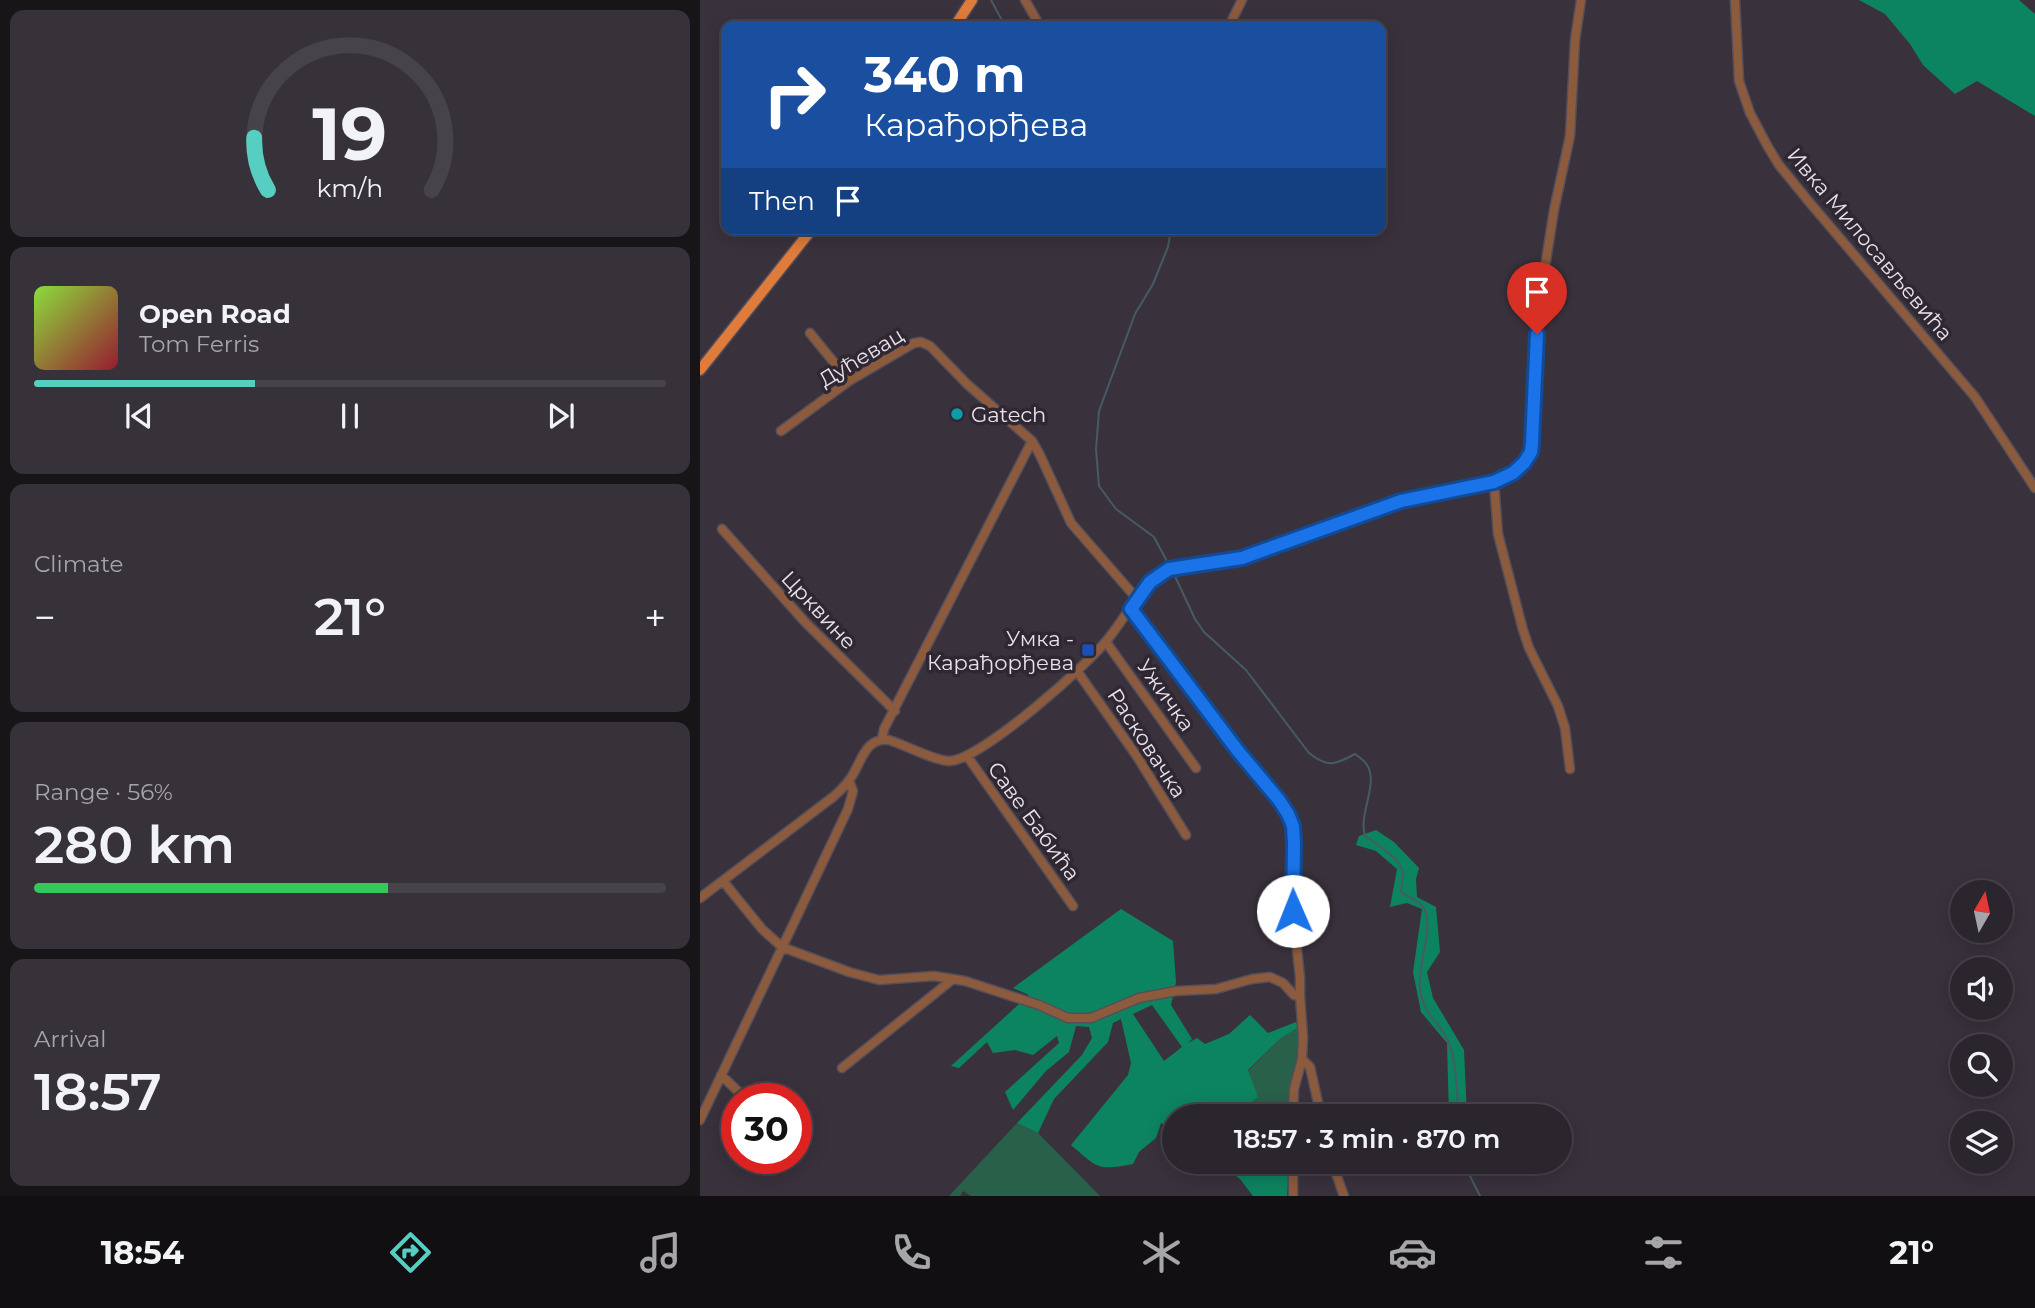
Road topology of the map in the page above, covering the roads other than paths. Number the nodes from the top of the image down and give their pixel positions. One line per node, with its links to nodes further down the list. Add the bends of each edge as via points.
1 (972, 0): 6 (main road)
2 (1024, 0): 7 (street)
3 (1242, 0): 8 (street)
4 (1581, 0): 15 (street, via 1570,136 1539,305 1531,452 1513,473)
5 (1735, 0): 16 (street, Ивка Милосављевића, via 1739,81 1750,113 1779,165 1975,397)
6 (958, 21)
7 (1037, 21)
8 (1232, 21)
9 (807, 235): 11 (main road)
10 (810, 333): 12 (street)
11 (700, 370)
12 (849, 381): 13 (street, Дућевац); 14 (street, Дућевац, via 921,342)
13 (781, 431)
14 (1032, 441): 18 (street, Дућевац, via 1071,523); 22 (street)
15 (1494, 482): 18 (street, via 1401,501 1242,558 1173,568 1155,577); 26 (street, via 1498,534 1523,630 1565,728)
16 (2035, 488)
17 (722, 529): 22 (street, Црквине, via 805,622)
18 (1138, 600): 19 (street)
19 (1131, 609): 20 (street); 34 (street, via 1288,814 1293,826)
20 (1107, 642): 21 (street); 25 (street, Ужичка)
21 (1077, 671): 24 (street); 28 (street, Расковачка)
22 (895, 711): 23 (street)
23 (883, 739): 24 (street, via 943,760); 27 (street, via 870,745)
24 (967, 756): 31 (street, Саве Бабића)
25 (1196, 768)
26 (1570, 769)
27 (849, 780): 29 (street, via 813,814); 32 (street, via 853,791 848,809)
28 (1186, 835)
29 (723, 881): 30 (street); 32 (street)
30 (700, 898)
31 (1073, 906)
32 (782, 947): 33 (street, via 879,980); 37 (street)
33 (953, 979): 34 (street, via 1068,1018 1091,1018 1139,998 1216,989 1252,979 1270,978); 36 (street)
34 (1300, 996): 35 (street)
35 (1302, 1059): 39 (street); 40 (street, via 1310,1067)
36 (842, 1068)
37 (722, 1075): 38 (street); 41 (street)
38 (730, 1083)
39 (1293, 1104)
40 (1318, 1104)
41 (700, 1120)
42 (1293, 1174): 44 (street)
43 (1336, 1174): 45 (street)
44 (1293, 1196)
45 (1344, 1196)

